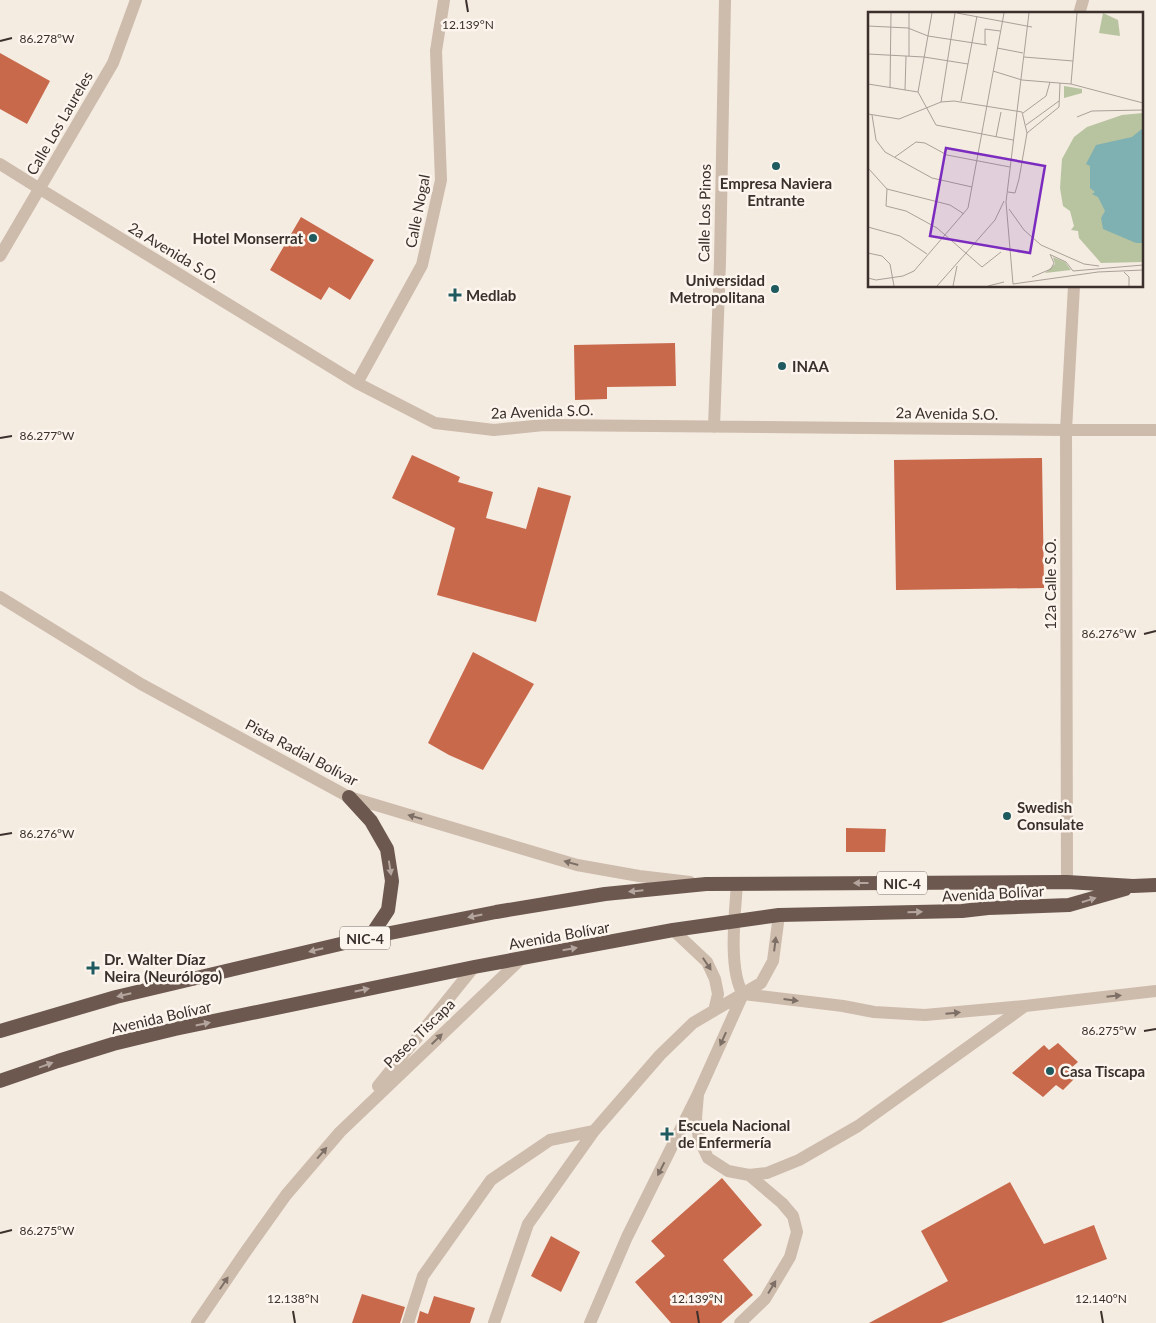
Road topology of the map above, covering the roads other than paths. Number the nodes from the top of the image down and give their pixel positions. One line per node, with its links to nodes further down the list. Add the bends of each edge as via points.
1 (136, 0): 5 (street, Calle Los Laureles, via 113,63)
2 (444, 0): 8 (street, Calle Nogal, via 436,51 442,180 422,264)
3 (725, 0): 9 (street, Calle Los Pinos)
4 (0, 164): 5 (street, 2a Avenida S.O.)
5 (40, 189): 6 (street, Calle Los Laureles); 8 (street, 2a Avenida S.O.)
6 (0, 256)
7 (1074, 288): 10 (street, 12a Calle S.O.)
8 (357, 383): 9 (street, 2a Avenida S.O., via 436,423 494,430 544,425)
9 (714, 427): 10 (street, 2a Avenida S.O.)
10 (1066, 430): 11 (street, 2a Avenida S.O.); 14 (street, 12a Calle S.O.)
11 (1156, 430)
12 (0, 597): 13 (street, Pista Radial Bolívar, via 141,684)
13 (349, 797): 15 (street, Pista Radial Bolívar, one-way to 13, via 577,865); 23 (highway, one-way to 23, via 371,821 387,849 392,881 388,910)
14 (1067, 882): 16 (highway, Avenida Bolívar / NIC-4, one-way to 16); 18 (highway, Avenida Bolívar / NIC-4); 19 (highway, via 1059,897 1013,900)
15 (706, 884): 16 (highway, Avenida Bolívar / NIC-4); 23 (highway, Avenida Bolívar / NIC-4, one-way to 23, via 605,894)
16 (737, 884): 21 (street)
17 (1156, 885): 18 (highway, Avenida Bolívar / NIC-4)
18 (1133, 886): 19 (highway, Avenida Bolívar / NIC-4, one-way to 18, via 1069,906)
19 (988, 908): 20 (highway, Avenida Bolívar / NIC-4, one-way to 19)
20 (779, 915): 21 (highway, Avenida Bolívar / NIC-4); 27 (street, one-way to 20, via 762,983 773,961)
21 (735, 922): 22 (highway, Avenida Bolívar / NIC-4); 27 (street, via 734,959 738,987)
22 (673, 930): 24 (highway, Avenida Bolívar / NIC-4, one-way to 22); 29 (street, one-way to 29, via 707,962 718,994)
23 (370, 936): 30 (highway, Avenida Bolívar / NIC-4, one-way to 30, via 116,997)
24 (522, 958): 25 (highway, Avenida Bolívar / NIC-4); 33 (street, Paseo Tiscapa, one-way to 24)
25 (474, 967): 31 (highway, Avenida Bolívar / NIC-4, one-way to 25, via 113,1044 175,1029); 33 (street, Paseo Tiscapa)
26 (1156, 991): 28 (street, one-way to 26)
27 (743, 994): 28 (street, one-way to 28, via 925,1016); 29 (street); 32 (street, one-way to 32)
28 (1025, 1006): 35 (street, via 858,1126 799,1160)
29 (714, 1011): 34 (street, via 693,1023 660,1055)
30 (0, 1031)
31 (0, 1081)
32 (698, 1094): 35 (street, via 696,1118 699,1139 708,1158 728,1171); 39 (street, one-way to 39, via 627,1237)
33 (340, 1132): 36 (street, Paseo Tiscapa, one-way to 33, via 286,1195)
34 (594, 1132): 37 (street, via 550,1140 490,1180 423,1276); 38 (street, via 528,1224)
35 (749, 1175): 40 (street, one-way to 35, via 765,1299 790,1257 797,1232 793,1216)
36 (197, 1323)
37 (408, 1323)
38 (494, 1323)
39 (590, 1323)
40 (740, 1323)

